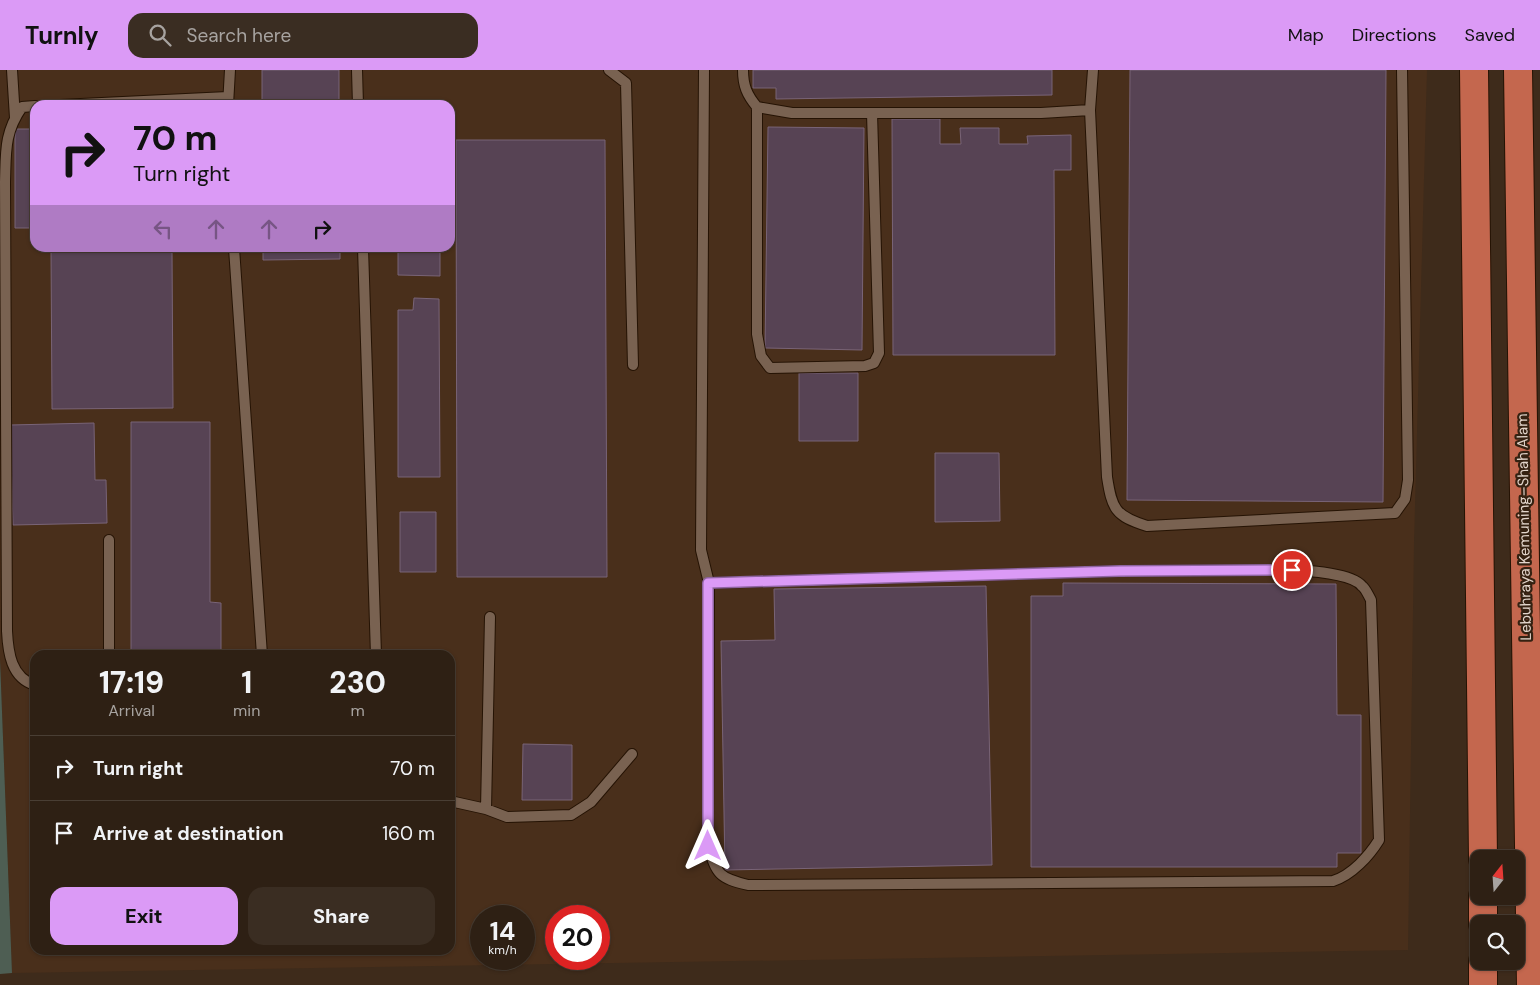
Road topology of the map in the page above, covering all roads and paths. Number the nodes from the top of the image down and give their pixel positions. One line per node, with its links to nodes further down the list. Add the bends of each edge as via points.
1 (12, 70): 17 (lane)
2 (230, 70): 11 (lane)
3 (357, 70): 12 (lane)
4 (609, 70): 20 (lane, via 626,83)
5 (704, 70): 22 (lane, via 701,550)
6 (743, 70): 14 (lane, via 747,96)
7 (1093, 70): 15 (lane)
8 (1402, 70): 15 (lane, via 1408,480 1405,499 1395,513 1147,526 1125,519 1111,502 1107,477)
9 (1474, 70): 31 (highway)
10 (1518, 70): 34 (highway, Lebuhraya Kemuning–Shah Alam)
11 (228, 100)
12 (358, 100)
13 (30, 106): 17 (lane, via 22,107)
14 (757, 108): 16 (lane, via 792,113); 16 (lane, via 756,334 761,356 770,368 865,366 874,364 880,353)
15 (1090, 110): 16 (lane)
16 (872, 113)
17 (14, 118): 27 (lane, via 6,142 7,631 9,657 17,672)
18 (234, 252): 25 (lane)
19 (363, 252): 26 (lane)
20 (633, 365)
21 (109, 540): 24 (lane)
22 (708, 583): 22 (lane, via 1120,571 1308,571 1339,575 1362,584 1371,600 1379,840 1362,861 1341,878 1333,880 748,885 725,880 714,865 708,846)
23 (490, 617): 30 (lane)
24 (109, 650)
25 (262, 650)
26 (376, 650)
27 (30, 681)
28 (632, 754): 30 (lane, via 591,802 571,815 507,817)
29 (455, 802): 30 (lane)
30 (486, 809)
31 (1483, 850)
32 (1483, 970): 33 (highway)
33 (1483, 985)
34 (1531, 985)

